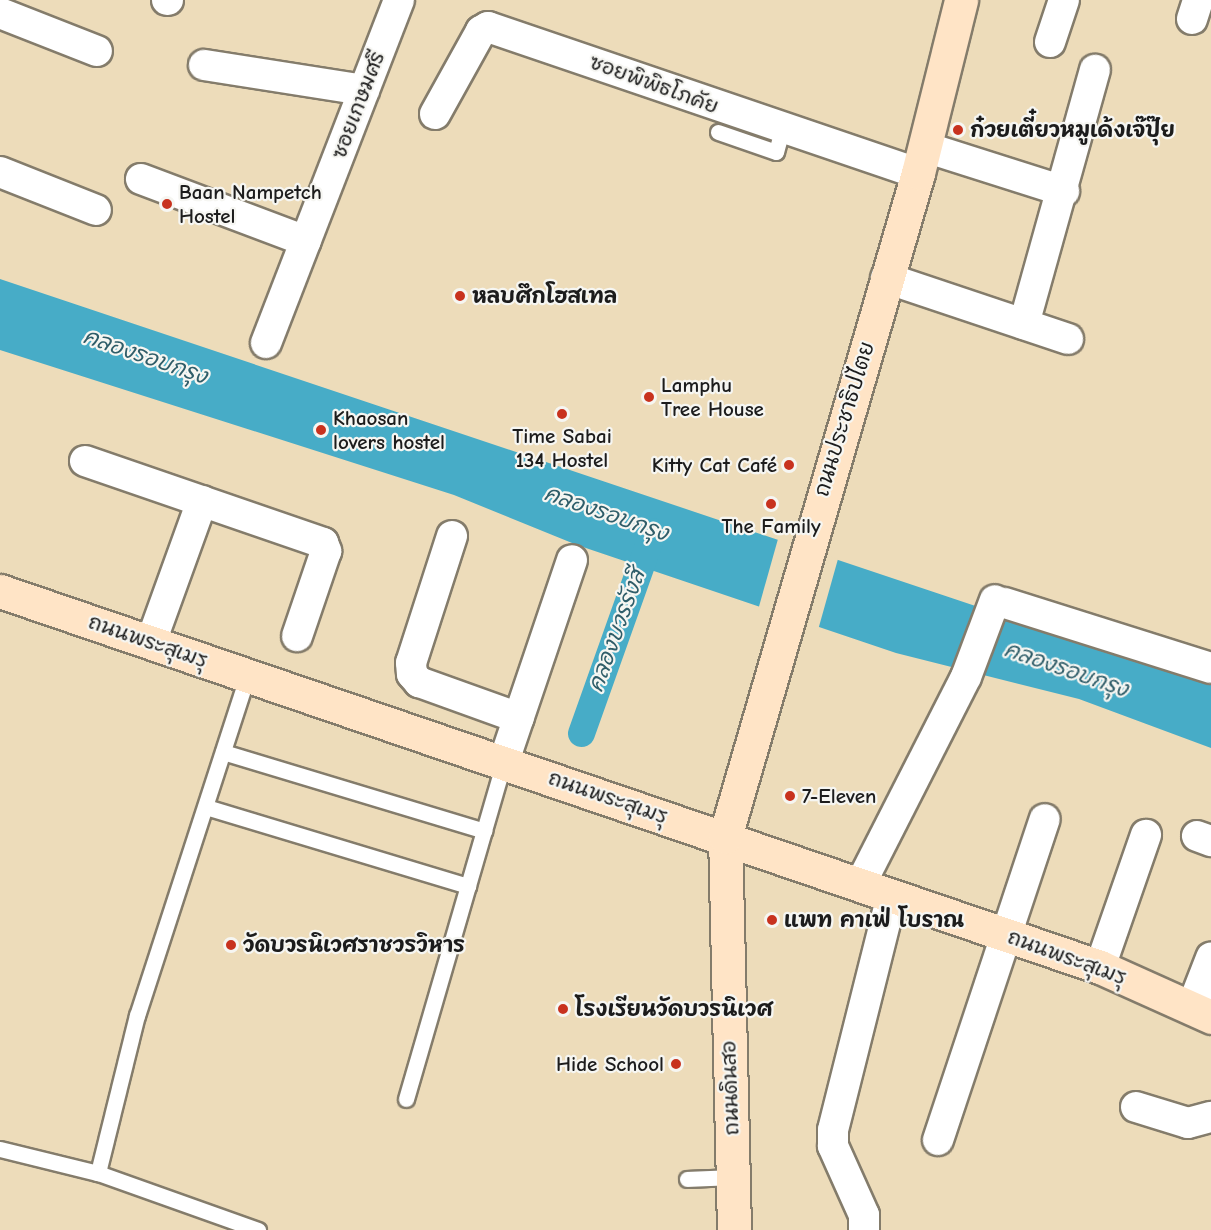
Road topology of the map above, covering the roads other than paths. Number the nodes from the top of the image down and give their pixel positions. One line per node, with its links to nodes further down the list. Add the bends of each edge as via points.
1 (399, 0): 9 (street, ซอยเกษมศรี)
2 (961, 0): 13 (main road, ถนนประชาธิปไตย)
3 (1064, 0): 5 (street)
4 (0, 13): 6 (street)
5 (1050, 42)
6 (97, 51)
7 (204, 65): 9 (street)
8 (1095, 70): 16 (street)
9 (364, 90): 18 (street, ซอยเกษมศรี)
10 (435, 114): 11 (street, ซอยพิพิธโภคัย, via 481,31 488,27)
11 (782, 130): 12 (lane, via 776,152); 13 (street, ซอยพิพิธโภคัย)
12 (718, 132)
13 (921, 160): 16 (street, ซอยพิพิธโภคัย); 19 (main road, ถนนประชาธิปไตย)
14 (0, 172): 17 (street)
15 (141, 179): 18 (street)
16 (1064, 192): 20 (street)
17 (96, 210)
18 (306, 241): 22 (street, ซอยเกษมศรี)
19 (886, 278): 20 (street); 39 (main road, ถนนประชาธิปไตย)
20 (1024, 324): 21 (street)
21 (1068, 339)
22 (266, 343)
23 (85, 461): 24 (street)
24 (202, 501): 28 (street, via 326,547); 29 (street)
25 (452, 536): 32 (street, via 411,663 412,674 419,682)
26 (572, 560): 32 (street)
27 (0, 591): 29 (main road, ถนนพระสุเมรุ)
28 (297, 636)
29 (151, 642): 31 (main road, ถนนพระสุเมรุ)
30 (1211, 668): 40 (street, via 998,603 966,677)
31 (248, 674): 33 (lane); 34 (main road, ถนนพระสุเมรุ)
32 (519, 718): 34 (street)
33 (222, 752): 35 (lane); 37 (lane)
34 (504, 761): 37 (lane); 39 (main road, ถนนพระสุเมรุ)
35 (206, 807): 41 (lane); 52 (lane, via 137,1015)
36 (1045, 819): 43 (street)
37 (484, 831): 41 (lane)
38 (1146, 835): 45 (street)
39 (725, 837): 40 (main road, ถนนพระสุเมรุ); 53 (main road, ถนนดินสอ)
40 (861, 883): 42 (main road, ถนนพระสุเมรุ)
41 (468, 886): 47 (lane)
42 (892, 895): 43 (main road, ถนนพระสุเมรุ); 57 (street, via 833,1130 833,1146 864,1215)
43 (1003, 934): 45 (main road, ถนนพระสุเมรุ); 50 (street)
44 (1211, 958): 46 (street)
45 (1100, 968): 46 (main road, ถนนพระสุเมรุ)
46 (1202, 1012)
47 (406, 1099)
48 (1136, 1107): 49 (street, via 1188,1123)
49 (1211, 1117)
50 (938, 1140)
51 (0, 1149): 52 (lane)
52 (98, 1173): 55 (lane)
53 (733, 1177): 54 (lane); 56 (main road, ถนนดินสอ)
54 (687, 1179)
55 (258, 1230)
56 (734, 1230)
57 (864, 1230)

